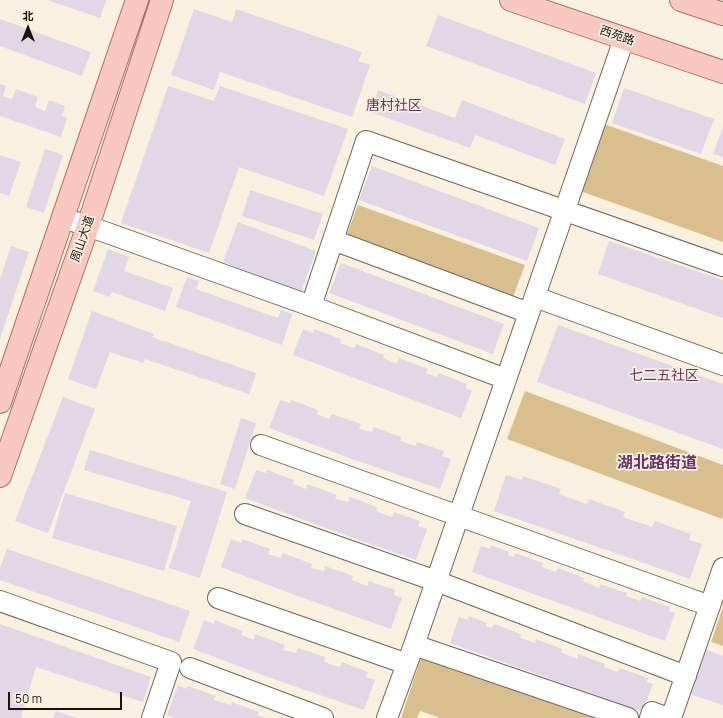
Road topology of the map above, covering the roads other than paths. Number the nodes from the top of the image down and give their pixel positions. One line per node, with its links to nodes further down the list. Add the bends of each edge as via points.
1 (137, 0): 9 (main road)
2 (162, 0): 10 (main road, 周山大道)
3 (511, 0): 6 (main road, 西苑路)
4 (681, 0): 5 (main road)
5 (723, 14)
6 (624, 39): 7 (main road, 西苑路); 8 (lane)
7 (723, 72)
8 (565, 211): 11 (lane, via 366,141); 12 (lane); 13 (lane)
9 (63, 218): 10 (lane); 17 (main road)
10 (88, 226): 14 (lane); 19 (main road, 周山大道)
11 (332, 240): 13 (lane); 14 (lane)
12 (723, 266)
13 (532, 305): 15 (lane); 16 (lane)
14 (311, 306): 16 (lane)
15 (723, 365)
16 (506, 379): 21 (lane)
17 (2, 390)
18 (260, 445): 21 (lane)
19 (0, 476)
20 (246, 514): 23 (lane)
21 (459, 516): 23 (lane); 26 (lane)
22 (723, 568): 26 (lane)
23 (436, 581): 27 (lane); 30 (lane)
24 (218, 598): 28 (lane)
25 (0, 601): 31 (lane, via 171,662)
26 (710, 606): 30 (lane)
27 (414, 645): 28 (lane); 34 (lane)
28 (407, 664): 33 (lane)
29 (190, 668): 32 (lane)
30 (686, 676): 37 (lane)
31 (152, 718)
32 (323, 718)
33 (387, 718)
34 (628, 718)
35 (650, 718): 36 (lane, via 652,712)
36 (668, 718)
37 (671, 718)

